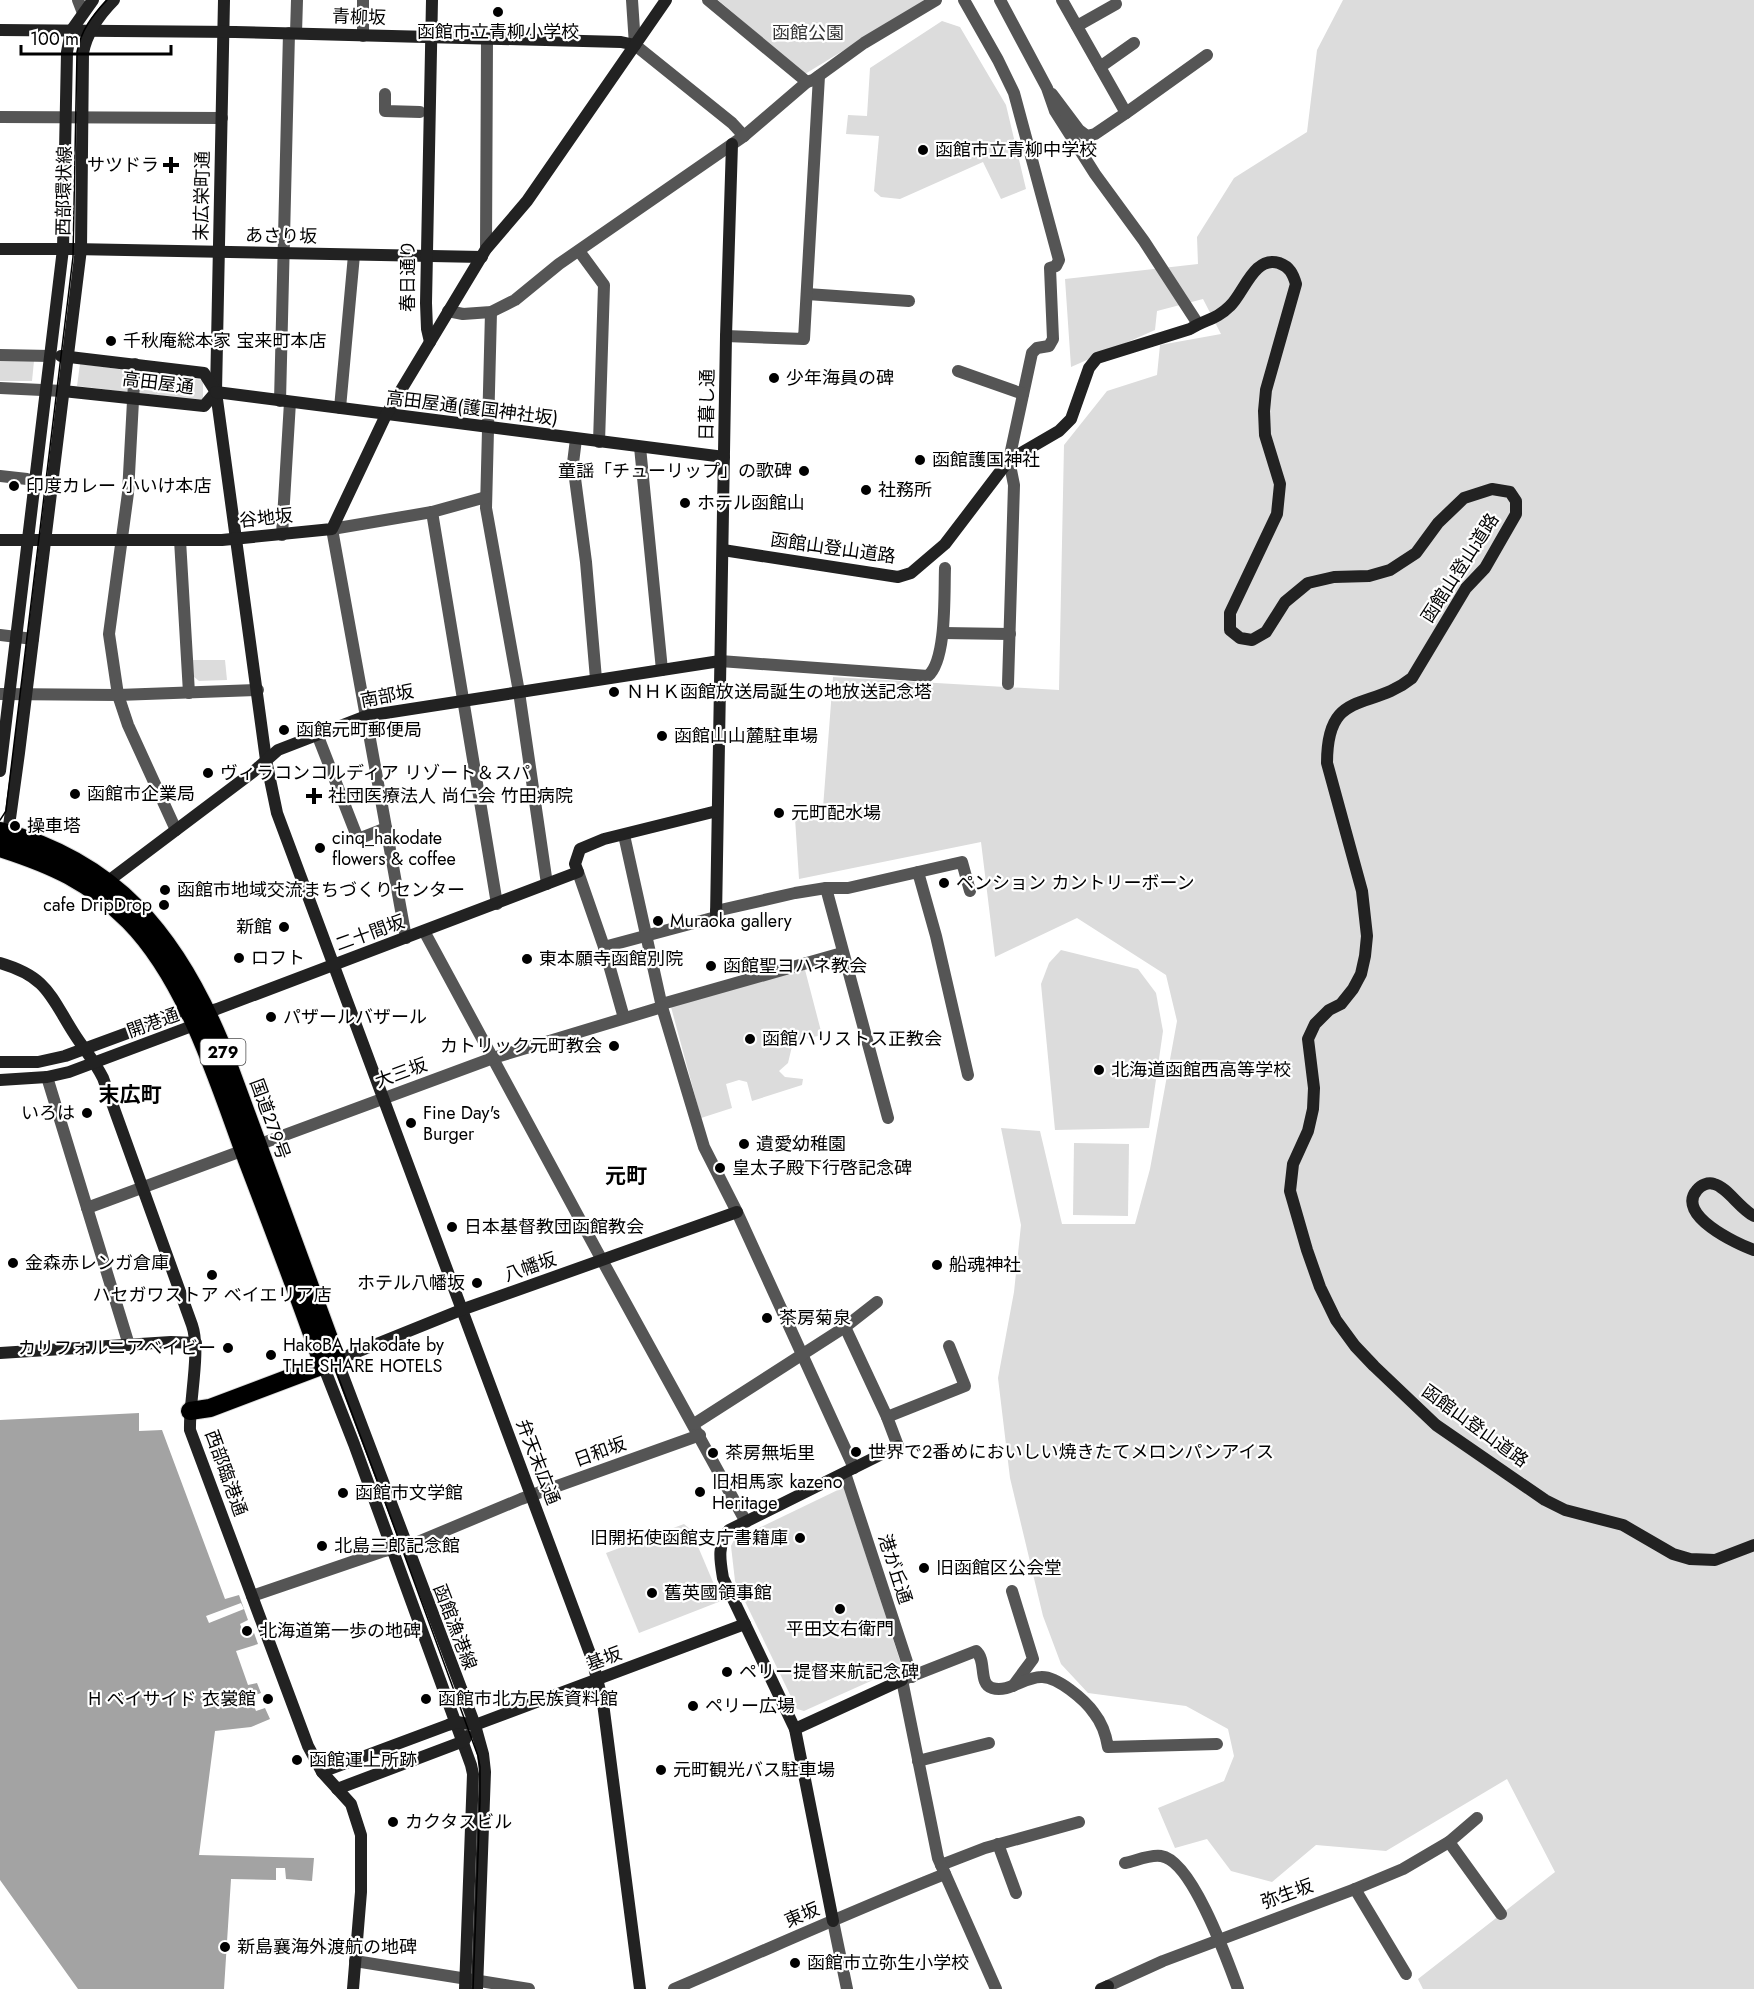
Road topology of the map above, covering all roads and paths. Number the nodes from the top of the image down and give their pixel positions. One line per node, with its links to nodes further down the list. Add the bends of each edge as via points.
1 (78, 0): 16 (street)
2 (93, 0): 16 (street, 西部環状線)
3 (114, 0): 19 (street, 西部環状線)
4 (224, 0): 20 (street, 末広栄町通)
5 (297, 0): 21 (street)
6 (363, 0): 22 (street)
7 (432, 0): 23 (street, 春日通り)
8 (632, 0): 26 (street)
9 (666, 0): 26 (street)
10 (708, 0): 30 (street)
11 (936, 0): 29 (street, via 864,43)
12 (964, 0): 66 (street, via 1014,93 1059,260 1050,268 1053,339 1032,352)
13 (1000, 0): 31 (street)
14 (1062, 0): 17 (street)
15 (1116, 4): 17 (street)
16 (83, 13): 19 (street, 西部環状線)
17 (1077, 26): 28 (street)
18 (0, 30): 19 (street, 青柳坂)
19 (81, 31): 20 (street, 青柳坂); 35 (street, 西部環状線); 37 (street, 西部環状線, via 67,52)
20 (224, 32): 21 (street, 青柳坂); 38 (street, 末広栄町通)
21 (292, 33): 22 (street, 青柳坂); 47 (street)
22 (363, 36): 23 (street, 青柳坂)
23 (431, 38): 24 (street, 青柳坂); 49 (street, 春日通り)
24 (487, 39): 26 (street, 青柳坂); 46 (street)
25 (1134, 43): 28 (street)
26 (635, 45): 39 (street); 46 (street, via 527,201)
27 (1207, 55): 34 (street)
28 (1100, 67): 34 (street)
29 (819, 76): 30 (street); 50 (street)
30 (807, 82): 39 (street)
31 (1047, 88): 34 (street, via 1087,136); 54 (street, via 1054,111)
32 (385, 94): 33 (street, via 385,111)
33 (420, 112)
34 (1126, 113)
35 (83, 116): 37 (street); 38 (street); 43 (street, 西部環状線)
36 (0, 117): 37 (street)
37 (65, 118): 42 (street, 西部環状線)
38 (222, 118): 45 (street, 末広栄町通)
39 (744, 136): 40 (street)
40 (732, 144): 44 (street); 55 (street, 日暮し通)
41 (0, 249): 42 (street, あさり坂)
42 (63, 249): 43 (street, あさり坂); 58 (street, 西部環状線)
43 (81, 249): 45 (street, あさり坂); 59 (street, 西部環状線)
44 (579, 251): 53 (street, via 525,293); 73 (street, via 604,285)
45 (219, 253): 47 (street, あさり坂); 65 (street, 末広栄町通)
46 (484, 253): 49 (street, あさり坂); 52 (street)
47 (284, 254): 48 (street, あさり坂); 68 (street)
48 (354, 255): 49 (street, あさり坂); 69 (street)
49 (426, 255): 56 (street, 春日通り, via 426,329)
50 (807, 294): 51 (street); 55 (street, via 804,339)
51 (909, 301)
52 (448, 311): 53 (street); 56 (street)
53 (491, 312): 71 (street)
54 (1198, 324): 76 (street, 函館山登山道路, via 1097,358 1089,368 1071,419 1059,431); 167 (street, 函館山登山道路, via 1214,320 1232,304 1255,271 1266,264 1276,262 1293,273 1296,284 1266,390 1264,411 1280,498 1272,526 1230,613 1230,630 1239,638 1252,640 1266,632 1284,602 1308,583 1390,570 1416,553 1438,523 1464,498 1492,489 1510,492 1516,501 1516,514 1485,568 1466,588 1412,678 1400,688 1346,708 1327,741 1327,763 1362,891 1367,936 1361,974 1353,989 1315,1024 1308,1039 1313,1109 1293,1164 1290,1191 1320,1287 1336,1320 1355,1346 1404,1396 1436,1425 1545,1500 1565,1510 1623,1525 1690,1559 1715,1560)
55 (726, 336): 75 (street, 日暮し通)
56 (430, 342): 70 (street)
57 (0, 355): 58 (street)
58 (50, 356): 59 (street, 高田屋通); 63 (street, 西部環状線)
59 (67, 356): 60 (street, 高田屋通); 64 (street, 西部環状線)
60 (135, 364): 65 (street, 高田屋通, via 204,373); 67 (street)
61 (958, 371): 66 (street)
62 (0, 388): 63 (street, 高田屋通)
63 (46, 389): 64 (street, 高田屋通); 84 (street, 西部環状線)
64 (63, 391): 67 (street, 高田屋通); 87 (street, 西部環状線)
65 (216, 392): 67 (street, 高田屋通, via 204,406); 68 (street, 高田屋通(護国神社坂)); 86 (street, 末広栄町通)
66 (1023, 394): 76 (street)
67 (133, 397): 88 (street, via 129,493)
68 (285, 402): 69 (street, 高田屋通(護国神社坂)); 82 (street)
69 (340, 408): 70 (street, 高田屋通(護国神社坂))
70 (386, 415): 71 (street, 高田屋通(護国神社坂)); 81 (street)
71 (489, 427): 72 (street, 高田屋通(護国神社坂)); 79 (street)
72 (576, 440): 73 (street, 高田屋通(護国神社坂)); 98 (street, via 573,463)
73 (599, 442): 74 (street, 高田屋通(護国神社坂))
74 (640, 447): 75 (street, 高田屋通(護国神社坂)); 97 (street)
75 (724, 457): 89 (street, 日暮し通)
76 (1009, 460): 89 (street, 函館山登山道路, via 945,544 911,573 898,577); 92 (street, via 1014,485)
77 (0, 476): 78 (street)
78 (27, 479)
79 (486, 497): 80 (street, 谷地坂); 101 (street)
80 (432, 512): 81 (street, 谷地坂); 106 (street)
81 (332, 529): 82 (street, 谷地坂); 107 (street)
82 (282, 535): 86 (street, 谷地坂)
83 (0, 540): 84 (street, 谷地坂)
84 (27, 540): 87 (street, 谷地坂); 94 (street, 西部環状線)
85 (180, 540): 86 (street, 谷地坂); 88 (street, 谷地坂); 102 (street)
86 (236, 540): 100 (street, 末広栄町通)
87 (45, 541): 88 (street, 谷地坂); 95 (street, 西部環状線)
88 (122, 541): 105 (street, via 110,634)
89 (723, 550): 96 (street, 日暮し通)
90 (945, 568): 91 (street)
91 (944, 633): 92 (street); 96 (street, via 933,672 928,676)
92 (1010, 634): 99 (street)
93 (0, 635): 94 (street)
94 (16, 637): 95 (street); 103 (street, 西部環状線)
95 (33, 639): 104 (street, 西部環状線)
96 (720, 661): 97 (street, 南部坂); 111 (street, 日暮し通)
97 (662, 670): 98 (street, 南部坂)
98 (596, 679): 101 (street, 南部坂)
99 (1008, 684)
100 (258, 690): 102 (street); 109 (street, 弁天末広通)
101 (519, 692): 106 (street, 南部坂); 119 (street)
102 (189, 693): 105 (street)
103 (5, 694): 104 (street); 110 (street, 西部環状線)
104 (26, 694): 105 (street); 115 (street, 西部環状線)
105 (118, 694): 113 (street)
106 (464, 700): 107 (street, 南部坂); 122 (street)
107 (366, 716): 108 (street, 南部坂); 112 (street)
108 (317, 734): 109 (street, 南部坂, via 278,750); 112 (street, via 358,838)
109 (266, 760): 113 (street, 南部坂); 130 (street, 弁天末広通, via 277,813)
110 (0, 771)
111 (717, 811): 114 (street); 123 (street, 日暮し通)
112 (386, 828): 126 (street)
113 (176, 830): 118 (street, 南部坂)
114 (624, 835): 116 (street, via 580,849 575,864); 125 (street, 港が丘通)
115 (2, 839): 118 (highway, 国道279号 / 279, via 66,855); 133 (highway, 国道279号 / 279, via 67,873 114,907 155,954)
116 (578, 872): 119 (street, 二十間坂); 127 (street)
117 (918, 872): 120 (street, via 848,888); 121 (street, via 962,862); 139 (street)
118 (107, 882): 132 (highway, 国道279号 / 279, via 125,896 168,945)
119 (547, 884): 122 (street, 二十間坂)
120 (826, 888): 123 (street); 128 (street)
121 (970, 891)
122 (497, 904): 124 (street, 二十間坂)
123 (716, 914): 125 (street)
124 (424, 931): 126 (street, 二十間坂); 136 (street)
125 (646, 937): 127 (street); 131 (street, 港が丘通)
126 (406, 938): 130 (street, 二十間坂)
127 (604, 947): 134 (street)
128 (842, 952): 131 (street, 大三坂); 143 (street)
129 (0, 963): 135 (street, 西部臨港通, via 30,974 43,984)
130 (334, 965): 132 (street, 二十間坂); 142 (street, 弁天末広通)
131 (662, 1005): 134 (street, 大三坂); 147 (street, 港が丘通, via 704,1147)
132 (207, 1012): 133 (street, 開港通, via 200,1023); 144 (highway, 国道279号 / 279)
133 (191, 1018): 135 (street, 開港通); 138 (street, 開港通); 144 (highway, 国道279号 / 279)
134 (624, 1018): 136 (street, 大三坂)
135 (85, 1049): 137 (street, 開港通, via 38,1062); 138 (street, 西部臨港通)
136 (493, 1058): 142 (street, 大三坂); 150 (street)
137 (0, 1062)
138 (96, 1063): 140 (street, 開港通); 145 (street, 西部臨港通)
139 (968, 1075)
140 (47, 1077): 141 (street, 開港通); 146 (street)
141 (0, 1080)
142 (383, 1098): 144 (street, 大三坂); 152 (street, 弁天末広通)
143 (888, 1118)
144 (251, 1148): 145 (street, 大三坂); 159 (highway, 国道279号 / 279)
145 (144, 1188): 146 (street, 大三坂); 154 (street, 西部臨港通)
146 (87, 1208): 155 (street)
147 (736, 1212): 150 (street, 八幡坂); 158 (street, 港が丘通)
148 (1754, 1216): 149 (street, via 1716,1184 1706,1184 1695,1192 1694,1209 1709,1227)
149 (1754, 1250)
150 (603, 1261): 152 (street, 八幡坂); 162 (street)
151 (877, 1302): 153 (street, 日和坂)
152 (461, 1311): 159 (street, 八幡坂); 164 (street, 弁天末広通)
153 (845, 1327): 158 (street, 日和坂); 161 (street)
154 (196, 1343): 155 (street); 160 (street, 西部臨港通)
155 (129, 1345): 157 (street)
156 (949, 1346): 161 (street, via 965,1386)
157 (0, 1353)
158 (802, 1354): 162 (street, 日和坂); 163 (street, 港が丘通)
159 (330, 1362): 160 (highway, via 210,1408); 166 (street, 函館漁港線); 168 (street, 函館漁港線)
160 (190, 1411): 170 (street, 西部臨港通, via 190,1430)
161 (887, 1417): 163 (street, via 898,1446)
162 (697, 1430): 164 (street, 日和坂); 165 (street)
163 (849, 1470): 165 (street); 172 (street, 港が丘通)
164 (531, 1496): 166 (street, 日和坂); 173 (street, 弁天末広通)
165 (746, 1522): 171 (street, via 729,1530 720,1546 723,1578)
166 (410, 1545): 168 (street, 日和坂); 176 (street, 函館漁港線)
167 (1754, 1545)
168 (392, 1549): 170 (street, 日和坂); 175 (street, 函館漁港線)
169 (1012, 1592): 174 (street, via 1033,1659)
170 (252, 1596): 182 (street, 西部臨港通, via 308,1746)
171 (746, 1624): 173 (street, 基坂); 177 (street)
172 (907, 1678): 174 (street, via 976,1652 981,1655 987,1685); 177 (street); 181 (street, 港が丘通)
173 (599, 1680): 176 (street, 基坂); 201 (street, 弁天末広通)
174 (1013, 1687): 180 (street, via 1042,1677 1065,1685 1094,1713 1106,1734 1108,1747)
175 (457, 1722): 176 (street); 178 (street, 函館漁港線); 182 (street)
176 (475, 1725): 178 (street); 197 (street, 函館漁港線, via 485,1772)
177 (795, 1729): 193 (street)
178 (464, 1741): 183 (street); 197 (street, 函館漁港線, via 473,1774)
179 (989, 1743): 181 (street)
180 (1217, 1744)
181 (918, 1761): 189 (street, 港が丘通)
182 (322, 1772): 183 (street, 西部臨港通)
183 (338, 1789): 195 (street, 西部臨港通, via 351,1804 361,1835)
184 (1477, 1818): 186 (street, 弥生坂)
185 (1079, 1822): 187 (street, 東坂)
186 (1449, 1842): 190 (street, 弥生坂, via 1402,1869); 192 (street)
187 (998, 1844): 189 (street, 東坂); 191 (street)
188 (1125, 1863): 194 (street, via 1161,1856 1171,1860 1195,1890)
189 (943, 1869): 193 (street, 東坂); 204 (street, 港が丘通)
190 (1355, 1889): 194 (street, 弥生坂); 196 (street)
191 (1016, 1893)
192 (1501, 1914)
193 (833, 1921): 202 (street, 東坂); 203 (street)
194 (1219, 1939): 198 (street, 弥生坂); 205 (street)
195 (355, 1961): 197 (street); 199 (street, 西部臨港通)
196 (1406, 1974)
197 (471, 1985): 200 (street)
198 (1105, 1988)
199 (353, 1989)
200 (529, 1989)
201 (640, 1989)
202 (674, 1989)
203 (847, 1989)
204 (996, 1989)
205 (1238, 1989)

